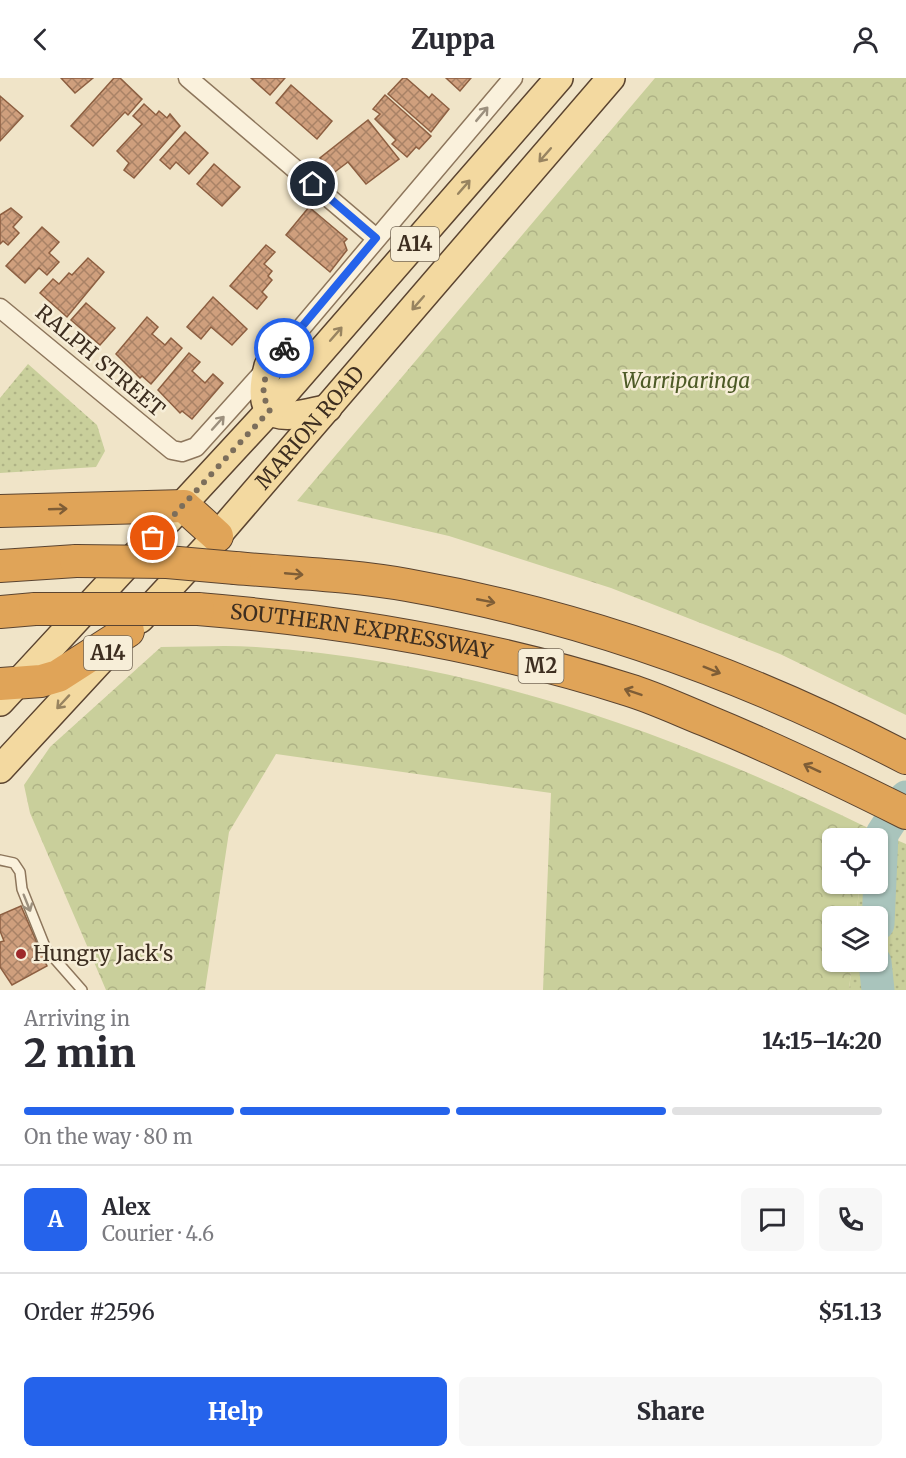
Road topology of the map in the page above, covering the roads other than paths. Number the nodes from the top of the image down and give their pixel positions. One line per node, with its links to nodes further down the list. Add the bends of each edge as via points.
1 (188, 78): 7 (street)
2 (513, 78): 7 (street, one-way to 2)
3 (559, 78): 11 (main road, MARION ROAD / A14, one-way to 3)
4 (578, 78): 6 (main road)
5 (611, 78): 6 (main road, MARION ROAD / A14)
6 (583, 111): 10 (main road, MARION ROAD / A14, one-way to 10)
7 (376, 238): 9 (street)
8 (0, 308): 9 (street, RALPH STREET, one-way to 9, via 172,450 182,452 196,447)
9 (268, 366): 11 (main road, via 263,391)
10 (328, 408): 11 (main road, via 288,417); 14 (main road, MARION ROAD / A14)
11 (270, 410): 12 (main road, MARION ROAD / A14)
12 (184, 506): 13 (highway, one-way to 12); 14 (highway); 18 (main road, MARION ROAD / A14)
13 (0, 511)
14 (217, 536): 17 (main road, MARION ROAD / A14)
15 (0, 566): 19 (highway, M2, one-way to 19, bridge, via 76,561 167,562 404,584 518,607 686,660 834,721)
16 (0, 612): 21 (highway, SOUTHERN EXPRESSWAY / M2, one-way to 16, bridge, via 758,742 630,690 487,651 405,634 198,609)
17 (128, 631): 18 (highway, via 58,676); 20 (main road, MARION ROAD / A14, one-way to 20)
18 (6, 689)
19 (898, 754)
20 (0, 769)
21 (906, 813)
22 (0, 860): 23 (lane, one-way to 23, via 14,863 20,872 21,889 46,949)
23 (82, 990)

